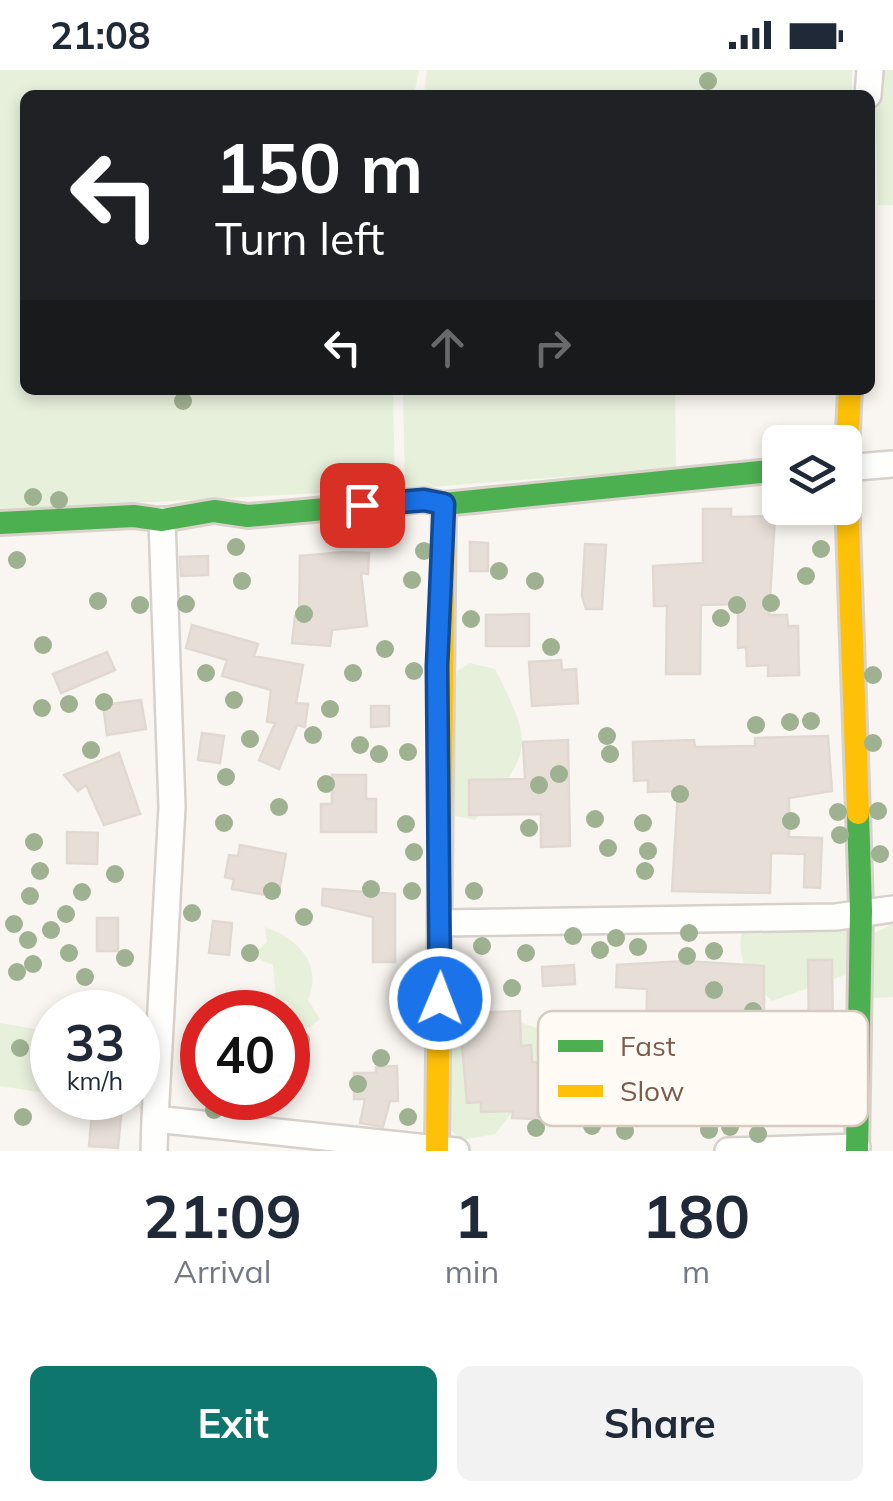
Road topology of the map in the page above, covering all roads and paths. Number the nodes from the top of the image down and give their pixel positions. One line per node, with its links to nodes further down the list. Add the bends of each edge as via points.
1 (850, 395): 2 (street)
2 (848, 425)
3 (893, 464): 4 (street)
4 (862, 467)
5 (762, 472): 6 (street)
6 (444, 504): 7 (street, via 424,500 248,516 214,511); 12 (street, via 437,666)
7 (162, 520): 8 (street); 14 (street, via 172,807)
8 (0, 523)
9 (847, 525): 11 (street)
10 (893, 909): 11 (street)
11 (861, 910): 12 (street, via 836,917); 13 (street)
12 (441, 923): 19 (street)
13 (860, 1011)
14 (160, 1027)
15 (155, 1120): 18 (street)
16 (160, 1120): 19 (street)
17 (858, 1149): 21 (street)
18 (154, 1151)
19 (437, 1151): 20 (street)
20 (456, 1151)
21 (728, 1151)

